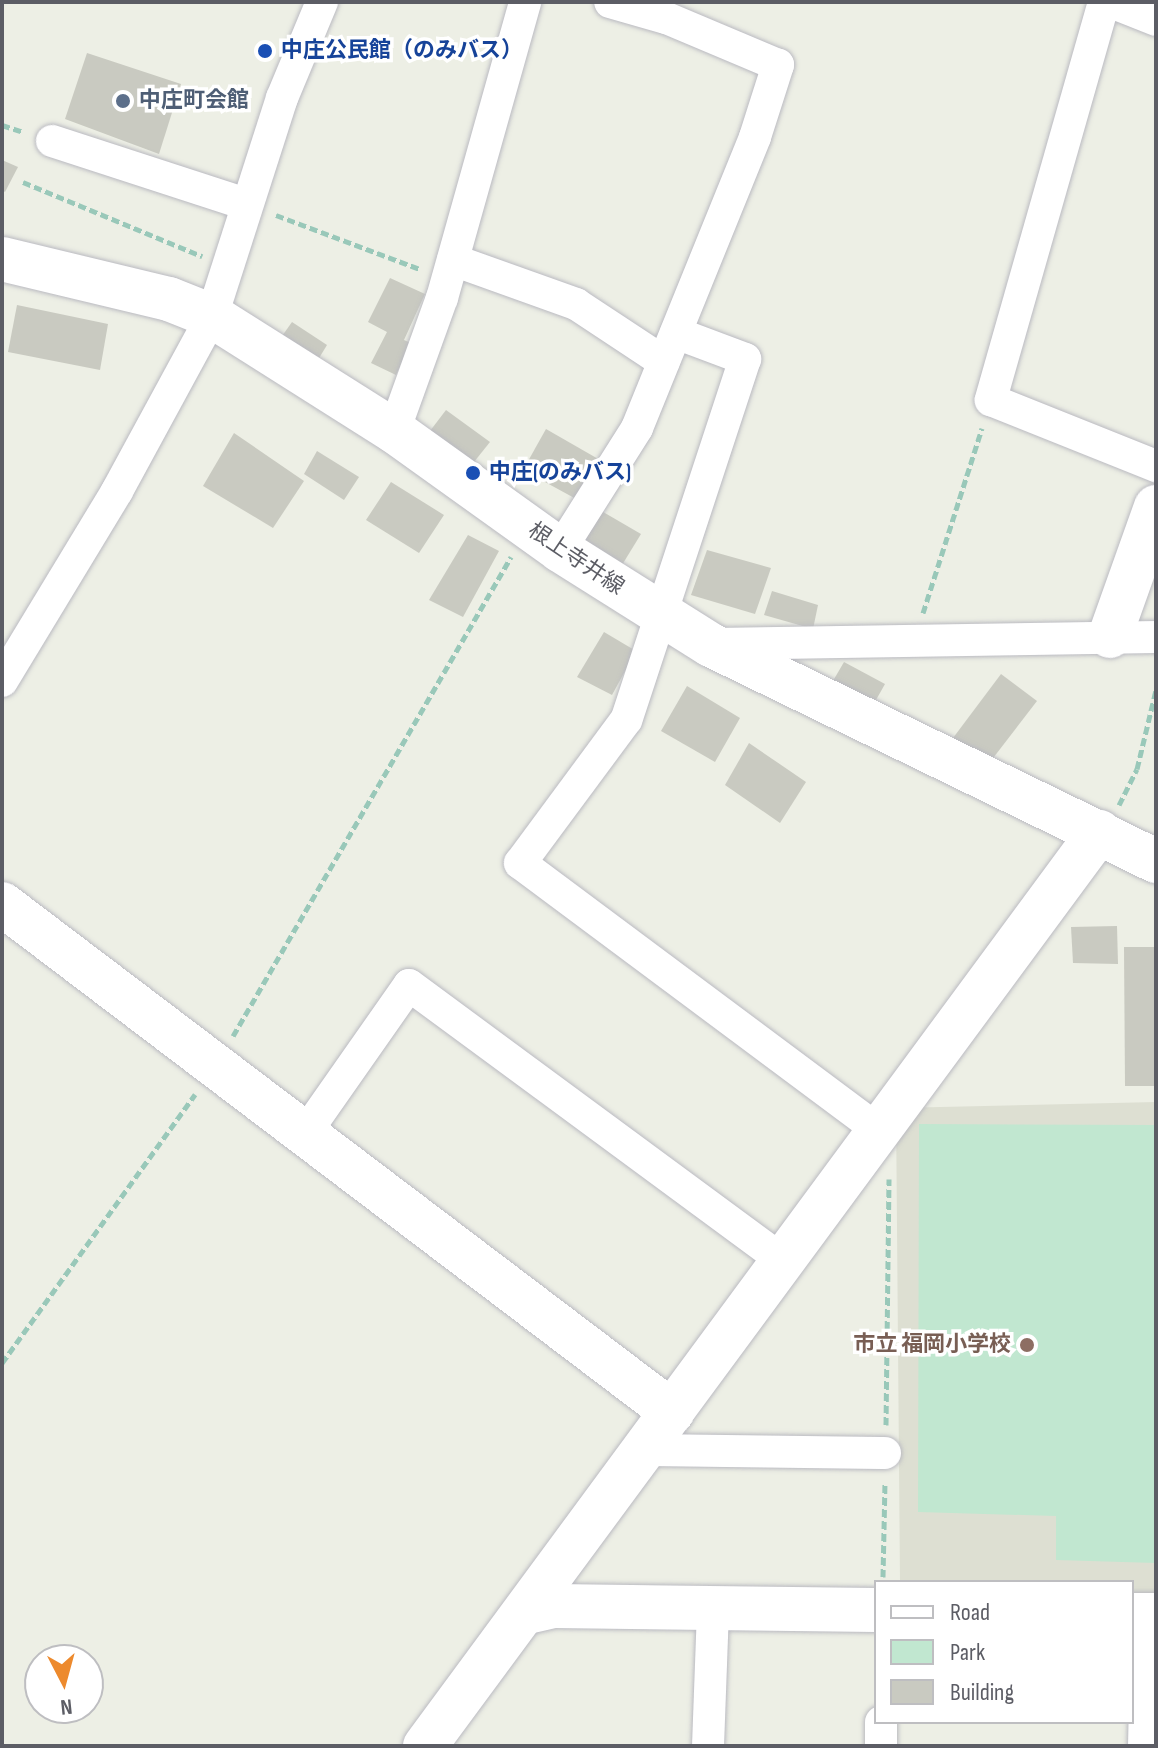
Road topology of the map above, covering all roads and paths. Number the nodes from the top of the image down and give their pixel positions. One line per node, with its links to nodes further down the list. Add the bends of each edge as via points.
1 (322, 2): 10 (street)
2 (525, 2): 13 (street)
3 (610, 2): 6 (street)
4 (1104, 2): 16 (street)
5 (1111, 2): 7 (street)
6 (669, 10): 15 (street, via 778,65 755,137)
7 (1156, 20)
8 (52, 141): 10 (street)
9 (23, 182): 12 (path)
10 (246, 204): 12 (street); 13 (path)
11 (2, 259): 14 (street, 根上寺井線, via 169,299)
12 (225, 265): 14 (street)
13 (450, 269): 15 (street, via 576,304); 17 (street)
14 (212, 316): 17 (street, 根上寺井線); 26 (street, via 117,491)
15 (670, 347): 20 (street, via 637,428); 21 (street, via 745,359)
16 (991, 400): 18 (street); 24 (path)
17 (394, 431): 20 (street, 根上寺井線)
18 (1156, 466)
19 (1156, 507): 22 (street)
20 (544, 538): 21 (street, 根上寺井線); 31 (path)
21 (659, 614): 25 (street, 根上寺井線); 32 (street, via 626,720 520,863)
22 (1110, 636): 23 (street); 24 (street)
23 (1156, 637)
24 (914, 640): 25 (street)
25 (711, 645): 28 (street, 根上寺井線)
26 (2, 681)
27 (1156, 690): 28 (path, via 1137,769)
28 (1102, 833): 29 (street, 根上寺井線); 32 (street)
29 (1156, 861)
30 (2, 904): 31 (street)
31 (216, 1064): 33 (street); 35 (path)
32 (877, 1129): 34 (street); 38 (path, via 890,1155)
33 (304, 1135): 34 (street, via 409,985); 36 (street)
34 (781, 1259): 36 (street)
35 (2, 1363)
36 (672, 1412): 37 (street)
37 (645, 1450): 38 (street); 42 (street)
38 (885, 1453): 39 (path)
39 (883, 1580)
40 (713, 1610): 41 (street); 42 (street, via 554,1606); 46 (street)
41 (874, 1610)
42 (527, 1612): 45 (street)
43 (1145, 1615): 48 (street)
44 (881, 1724): 47 (street)
45 (425, 1746)
46 (708, 1746)
47 (881, 1746)
48 (1144, 1746)

